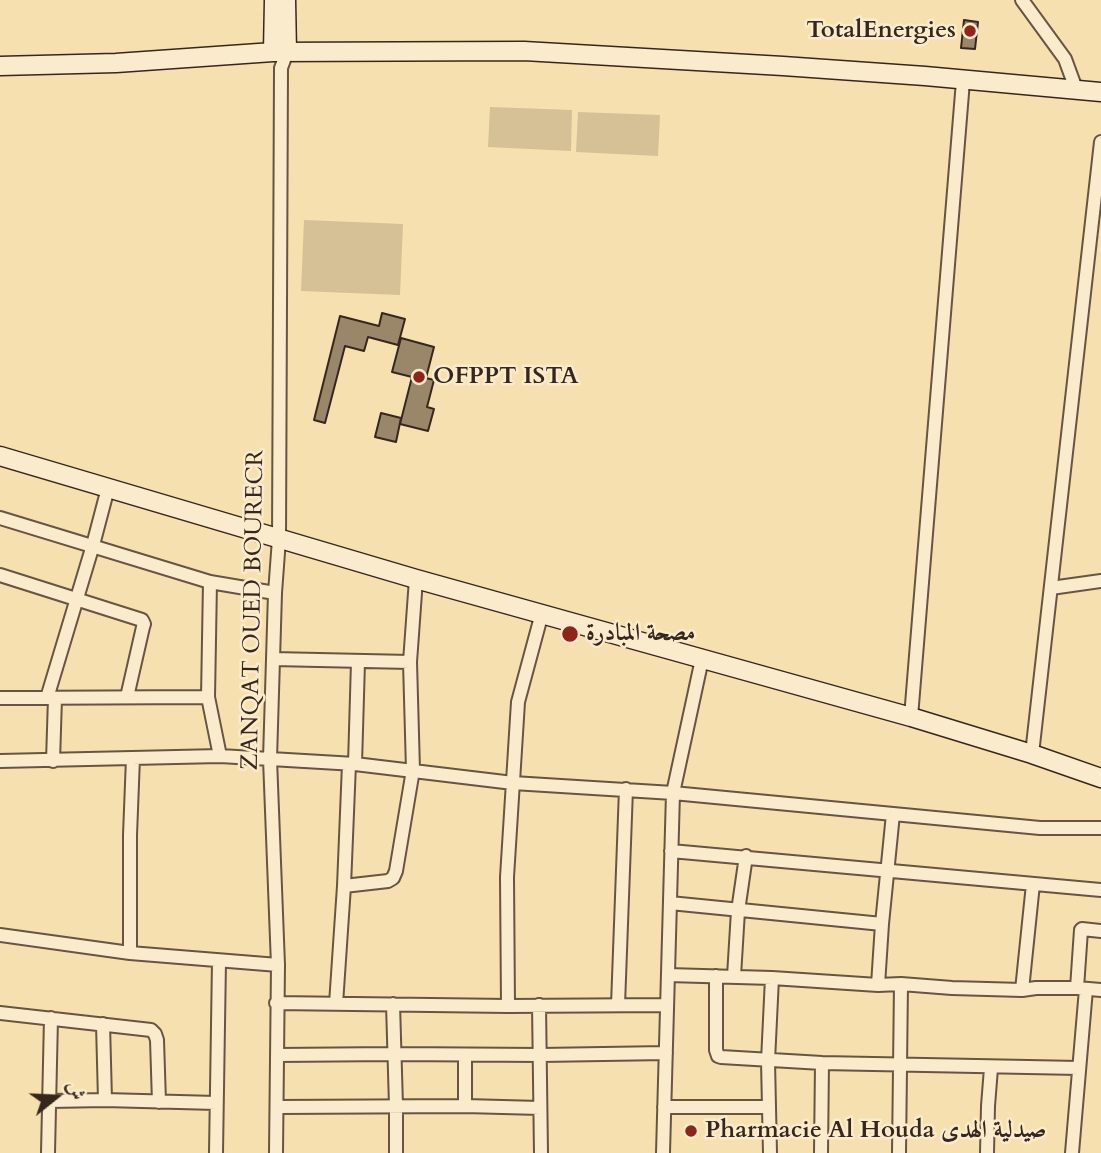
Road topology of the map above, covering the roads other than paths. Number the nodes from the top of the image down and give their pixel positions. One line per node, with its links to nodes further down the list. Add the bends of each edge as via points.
1 (274, 0): 4 (street)
2 (286, 0): 4 (street)
3 (1022, 0): 7 (street, via 1065,59)
4 (280, 57): 5 (street); 6 (street, via 524,51); 13 (street, ZANQAT OUED BOURECR)
5 (0, 66)
6 (962, 80): 7 (street); 31 (street)
7 (1076, 89): 8 (street)
8 (1101, 92)
9 (1101, 142): 19 (street)
10 (0, 456): 11 (street)
11 (108, 488): 13 (street); 14 (street)
12 (0, 517): 14 (street)
13 (279, 539): 16 (street); 20 (street, ZANQAT OUED BOURECR)
14 (93, 545): 18 (street); 21 (street)
15 (0, 575): 21 (street)
16 (416, 579): 22 (street); 26 (street)
17 (1101, 581): 19 (street)
18 (210, 582): 20 (street); 28 (street)
19 (1051, 588): 32 (street)
20 (275, 593): 23 (street, ZANQAT OUED BOURECR)
21 (77, 599): 27 (street, via 144,624); 30 (street)
22 (542, 613): 24 (street); 41 (street, via 518,702)
23 (273, 659): 25 (street); 35 (street, ZANQAT OUED BOURECR)
24 (702, 659): 31 (street); 43 (street)
25 (358, 662): 26 (street); 38 (street)
26 (410, 662): 39 (street)
27 (127, 697): 28 (street); 30 (street)
28 (208, 697): 33 (street)
29 (0, 698): 30 (street)
30 (51, 698): 37 (street)
31 (911, 717): 32 (street)
32 (1032, 754): 40 (street)
33 (220, 756): 34 (street); 35 (street)
34 (133, 758): 37 (street); 57 (street)
35 (270, 759): 38 (street); 59 (street, ZANQAT OUED BOURECR)
36 (0, 761): 37 (street)
37 (53, 761)
38 (352, 764): 39 (street); 50 (street)
39 (413, 770): 41 (street); 50 (street, via 393,878)
40 (1101, 778)
41 (513, 783): 42 (street); 75 (street, via 507,877)
42 (626, 789): 43 (street); 73 (street)
43 (673, 793): 44 (street); 46 (street)
44 (893, 814): 45 (street, via 1040,828); 48 (street)
45 (1101, 828)
46 (671, 851): 47 (street); 52 (street)
47 (746, 856): 48 (street); 53 (street)
48 (886, 871): 49 (street); 54 (street)
49 (1033, 884): 51 (street); 67 (street)
50 (344, 886): 70 (street)
51 (1101, 890)
52 (670, 903): 53 (street); 60 (street)
53 (738, 911): 54 (street); 62 (street)
54 (881, 924): 65 (street)
55 (1101, 931): 66 (street, via 1081,930)
56 (0, 935): 57 (street)
57 (130, 953): 58 (street)
58 (219, 961): 59 (street); 92 (street)
59 (278, 965): 69 (street, ZANQAT OUED BOURECR)
60 (668, 975): 61 (street); 74 (street)
61 (716, 976): 62 (street); 84 (street, via 716,1053)
62 (734, 976): 63 (street)
63 (772, 978): 65 (street); 84 (street)
64 (901, 984): 65 (street); 67 (street); 86 (street)
65 (878, 985)
66 (1082, 988): 67 (street); 68 (street); 88 (street)
67 (1022, 990)
68 (1101, 990)
69 (276, 1003): 70 (street); 81 (street, ZANQAT OUED BOURECR)
70 (336, 1004): 71 (street)
71 (393, 1004): 75 (street); 80 (street)
72 (539, 1005): 73 (street); 75 (street); 83 (street)
73 (618, 1005): 74 (street)
74 (667, 1005): 79 (street)
75 (508, 1006)
76 (0, 1013): 77 (street)
77 (51, 1018): 78 (street); 90 (street)
78 (103, 1024): 89 (street); 91 (street, via 155,1034)
79 (666, 1053): 83 (street); 96 (street)
80 (394, 1054): 81 (street); 82 (street); 93 (street)
81 (277, 1055): 95 (street, ZANQAT OUED BOURECR)
82 (465, 1055): 83 (street); 94 (street)
83 (541, 1055): 98 (street)
84 (768, 1061): 85 (street); 97 (street)
85 (822, 1063): 86 (street); 106 (street)
86 (901, 1065): 87 (street); 107 (street)
87 (991, 1068): 88 (street); 108 (street)
88 (1079, 1068): 109 (street)
89 (105, 1100): 90 (street); 91 (street)
90 (50, 1101): 99 (street)
91 (159, 1102): 92 (street)
92 (216, 1103): 100 (street)
93 (396, 1106): 94 (street); 95 (street); 102 (street)
94 (465, 1106): 98 (street)
95 (277, 1107): 101 (street, ZANQAT OUED BOURECR)
96 (664, 1107): 97 (street); 104 (street)
97 (769, 1107): 105 (street)
98 (540, 1108): 103 (street)
99 (48, 1153)
100 (216, 1153)
101 (276, 1153)
102 (396, 1153)
103 (541, 1153)
104 (663, 1153)
105 (770, 1153)
106 (821, 1153)
107 (898, 1153)
108 (987, 1153)
109 (1072, 1153)

